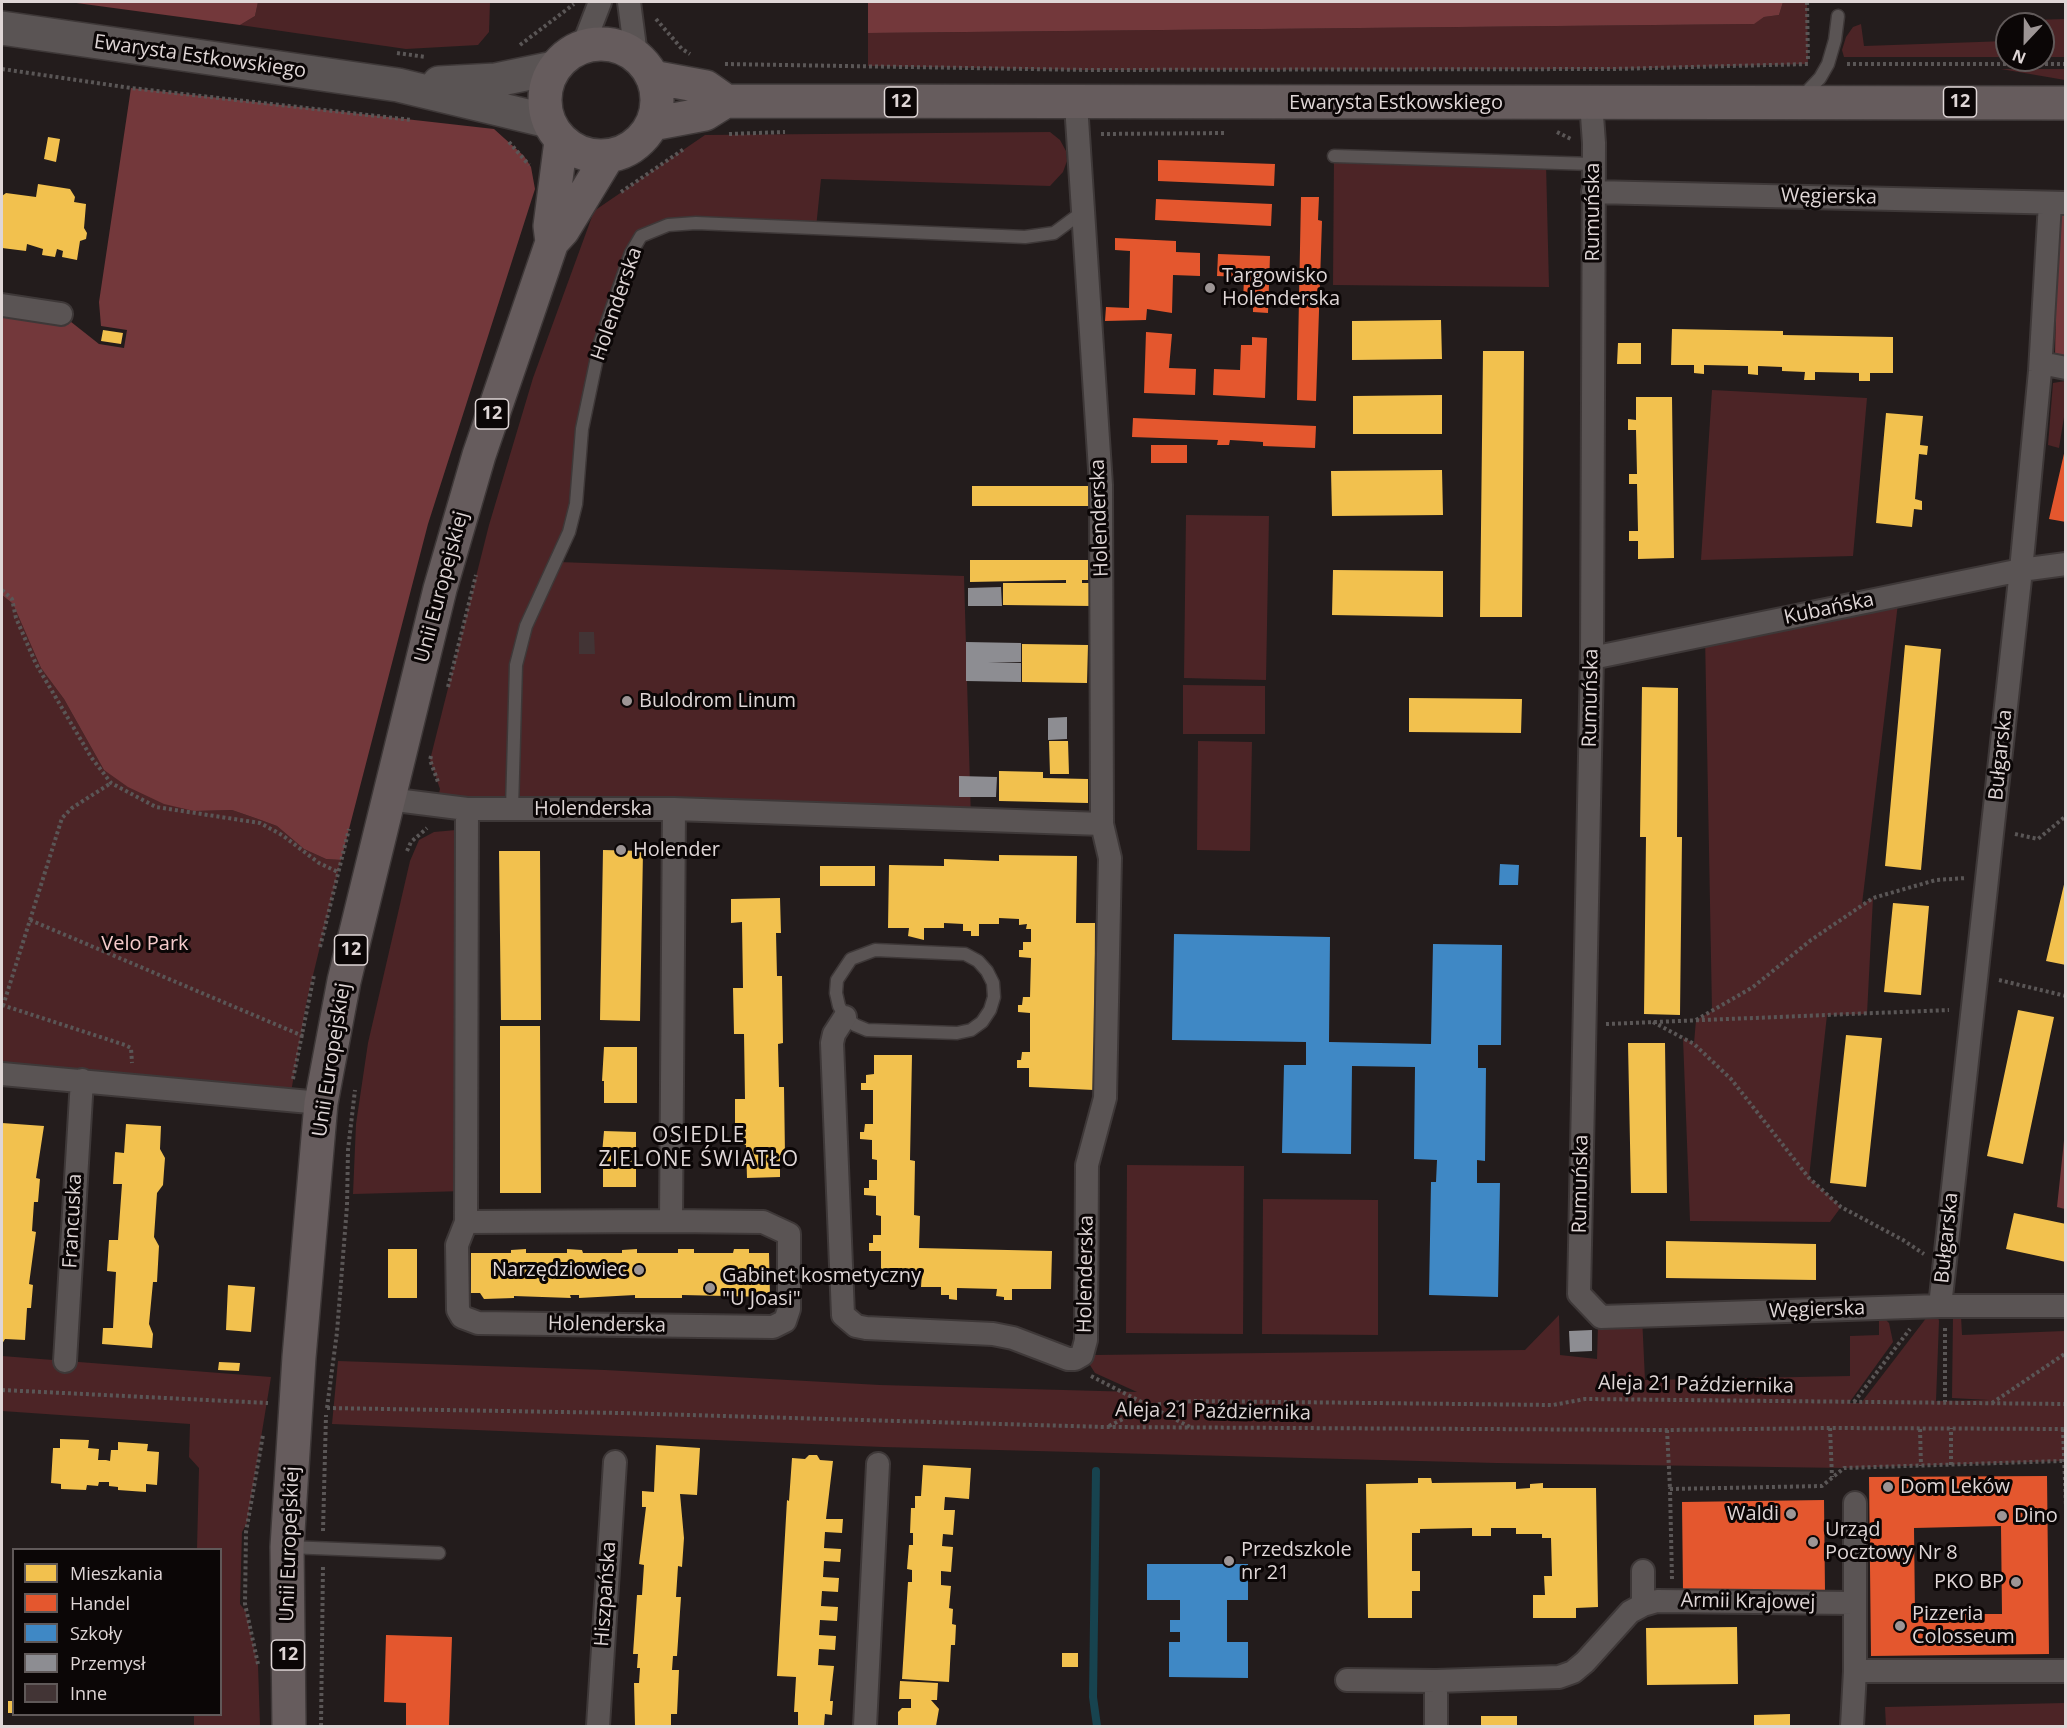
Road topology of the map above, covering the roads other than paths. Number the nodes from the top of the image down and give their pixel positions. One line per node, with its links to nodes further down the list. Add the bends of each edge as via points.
1 (600, 2): 5 (street)
2 (639, 6): 6 (street)
3 (1838, 16): 11 (lane, via 1828,64 1810,90)
4 (2, 28): 9 (street, Ewarysta Estkowskiego)
5 (583, 46): 6 (main road, 12, via 601,43 619,47); 7 (main road, via 566,55)
6 (644, 66): 8 (main road, Ewarysta Estkowskiego / 12); 14 (main road, via 657,93)
7 (554, 68): 9 (street, Ewarysta Estkowskiego, via 496,80); 15 (main road, 12, via 546,85 544,103)
8 (713, 84): 13 (main road, Ewarysta Estkowskiego / 12); 14 (main road, Ewarysta Estkowskiego / 12, via 705,114)
9 (398, 85): 15 (street, Ewarysta Estkowskiego)
10 (1591, 102): 11 (main road, Ewarysta Estkowskiego / 12); 13 (main road, Ewarysta Estkowskiego / 12); 18 (street, Rumuńska)
11 (1795, 102): 12 (main road, Ewarysta Estkowskiego / 12)
12 (2066, 103)
13 (1077, 119): 21 (street, Holenderska)
14 (652, 124): 16 (main road, via 641,140 626,151)
15 (555, 131): 16 (main road, via 575,151); 22 (main road, Unii Europejskiej / 12)
16 (608, 156): 22 (main road, Unii Europejskiej / 12)
17 (1334, 156): 18 (lane)
18 (1593, 164): 19 (street, Rumuńska)
19 (1593, 192): 20 (street, Węgierska); 30 (street, Rumuńska)
20 (2058, 203): 23 (street, Bułgarska)
21 (1082, 213): 33 (lane, Holenderska, via 1054,233 1025,237 696,223 669,225 641,236 631,253 600,343 582,429 576,504 569,532 526,626 516,665); 35 (street, Holenderska, via 1101,485)
22 (552, 242): 31 (main road, Unii Europejskiej / 12, via 464,505)
23 (2056, 265): 26 (street, Bułgarska)
24 (2, 305): 25 (street)
25 (61, 314)
26 (2041, 363): 27 (street); 29 (street, Bułgarska)
27 (2066, 368)
28 (2066, 564): 29 (street, Kubańska)
29 (2021, 570): 30 (street, Kubańska); 43 (street, Bułgarska)
30 (1592, 658): 42 (street, Rumuńska)
31 (388, 799): 32 (street, Holenderska); 39 (main road, Unii Europejskiej / 12, via 344,981)
32 (467, 809): 33 (street, Holenderska); 41 (street, Holenderska)
33 (513, 809): 34 (street, Holenderska)
34 (674, 809): 35 (street, Holenderska); 40 (street, Holenderska)
35 (1102, 824): 36 (street, Holenderska, via 1110,858 1105,1098 1087,1165 1086,1340 1082,1355 1075,1359 1013,1338 866,1328 856,1326 843,1315 832,1043)
36 (845, 1017): 36 (lane, via 867,1030 971,1030 990,1010 993,983 978,961 965,954 875,950 851,959 837,980 836,993)
37 (2, 1074): 38 (street)
38 (82, 1080): 39 (street); 45 (street, Francuska)
39 (321, 1103): 49 (main road, Unii Europejskiej / 12, via 311,1407)
40 (671, 1221): 41 (street, Holenderska); 41 (street, Holenderska, via 763,1222 789,1234 789,1309 785,1321 773,1327 469,1321 462,1317 457,1300 458,1245)
41 (466, 1222)
42 (1579, 1294): 43 (street, Węgierska, via 1601,1317)
43 (1937, 1306): 44 (street, Węgierska)
44 (2066, 1306)
45 (65, 1361)
46 (615, 1462): 59 (street, Hiszpańska)
47 (878, 1464): 60 (street)
48 (1855, 1503): 52 (street)
49 (287, 1547): 50 (lane); 58 (main road, Unii Europejskiej / 12)
50 (439, 1553)
51 (1643, 1571): 53 (street)
52 (1854, 1603): 53 (street, Armii Krajowej); 54 (street)
53 (1643, 1605): 57 (street, via 1630,1612 1585,1662 1566,1675)
54 (1855, 1671): 55 (street); 62 (street)
55 (2066, 1671)
56 (1347, 1680): 57 (street)
57 (1436, 1681): 61 (street)
58 (289, 1726)
59 (598, 1726)
60 (865, 1726)
61 (1436, 1726)
62 (1852, 1726)

